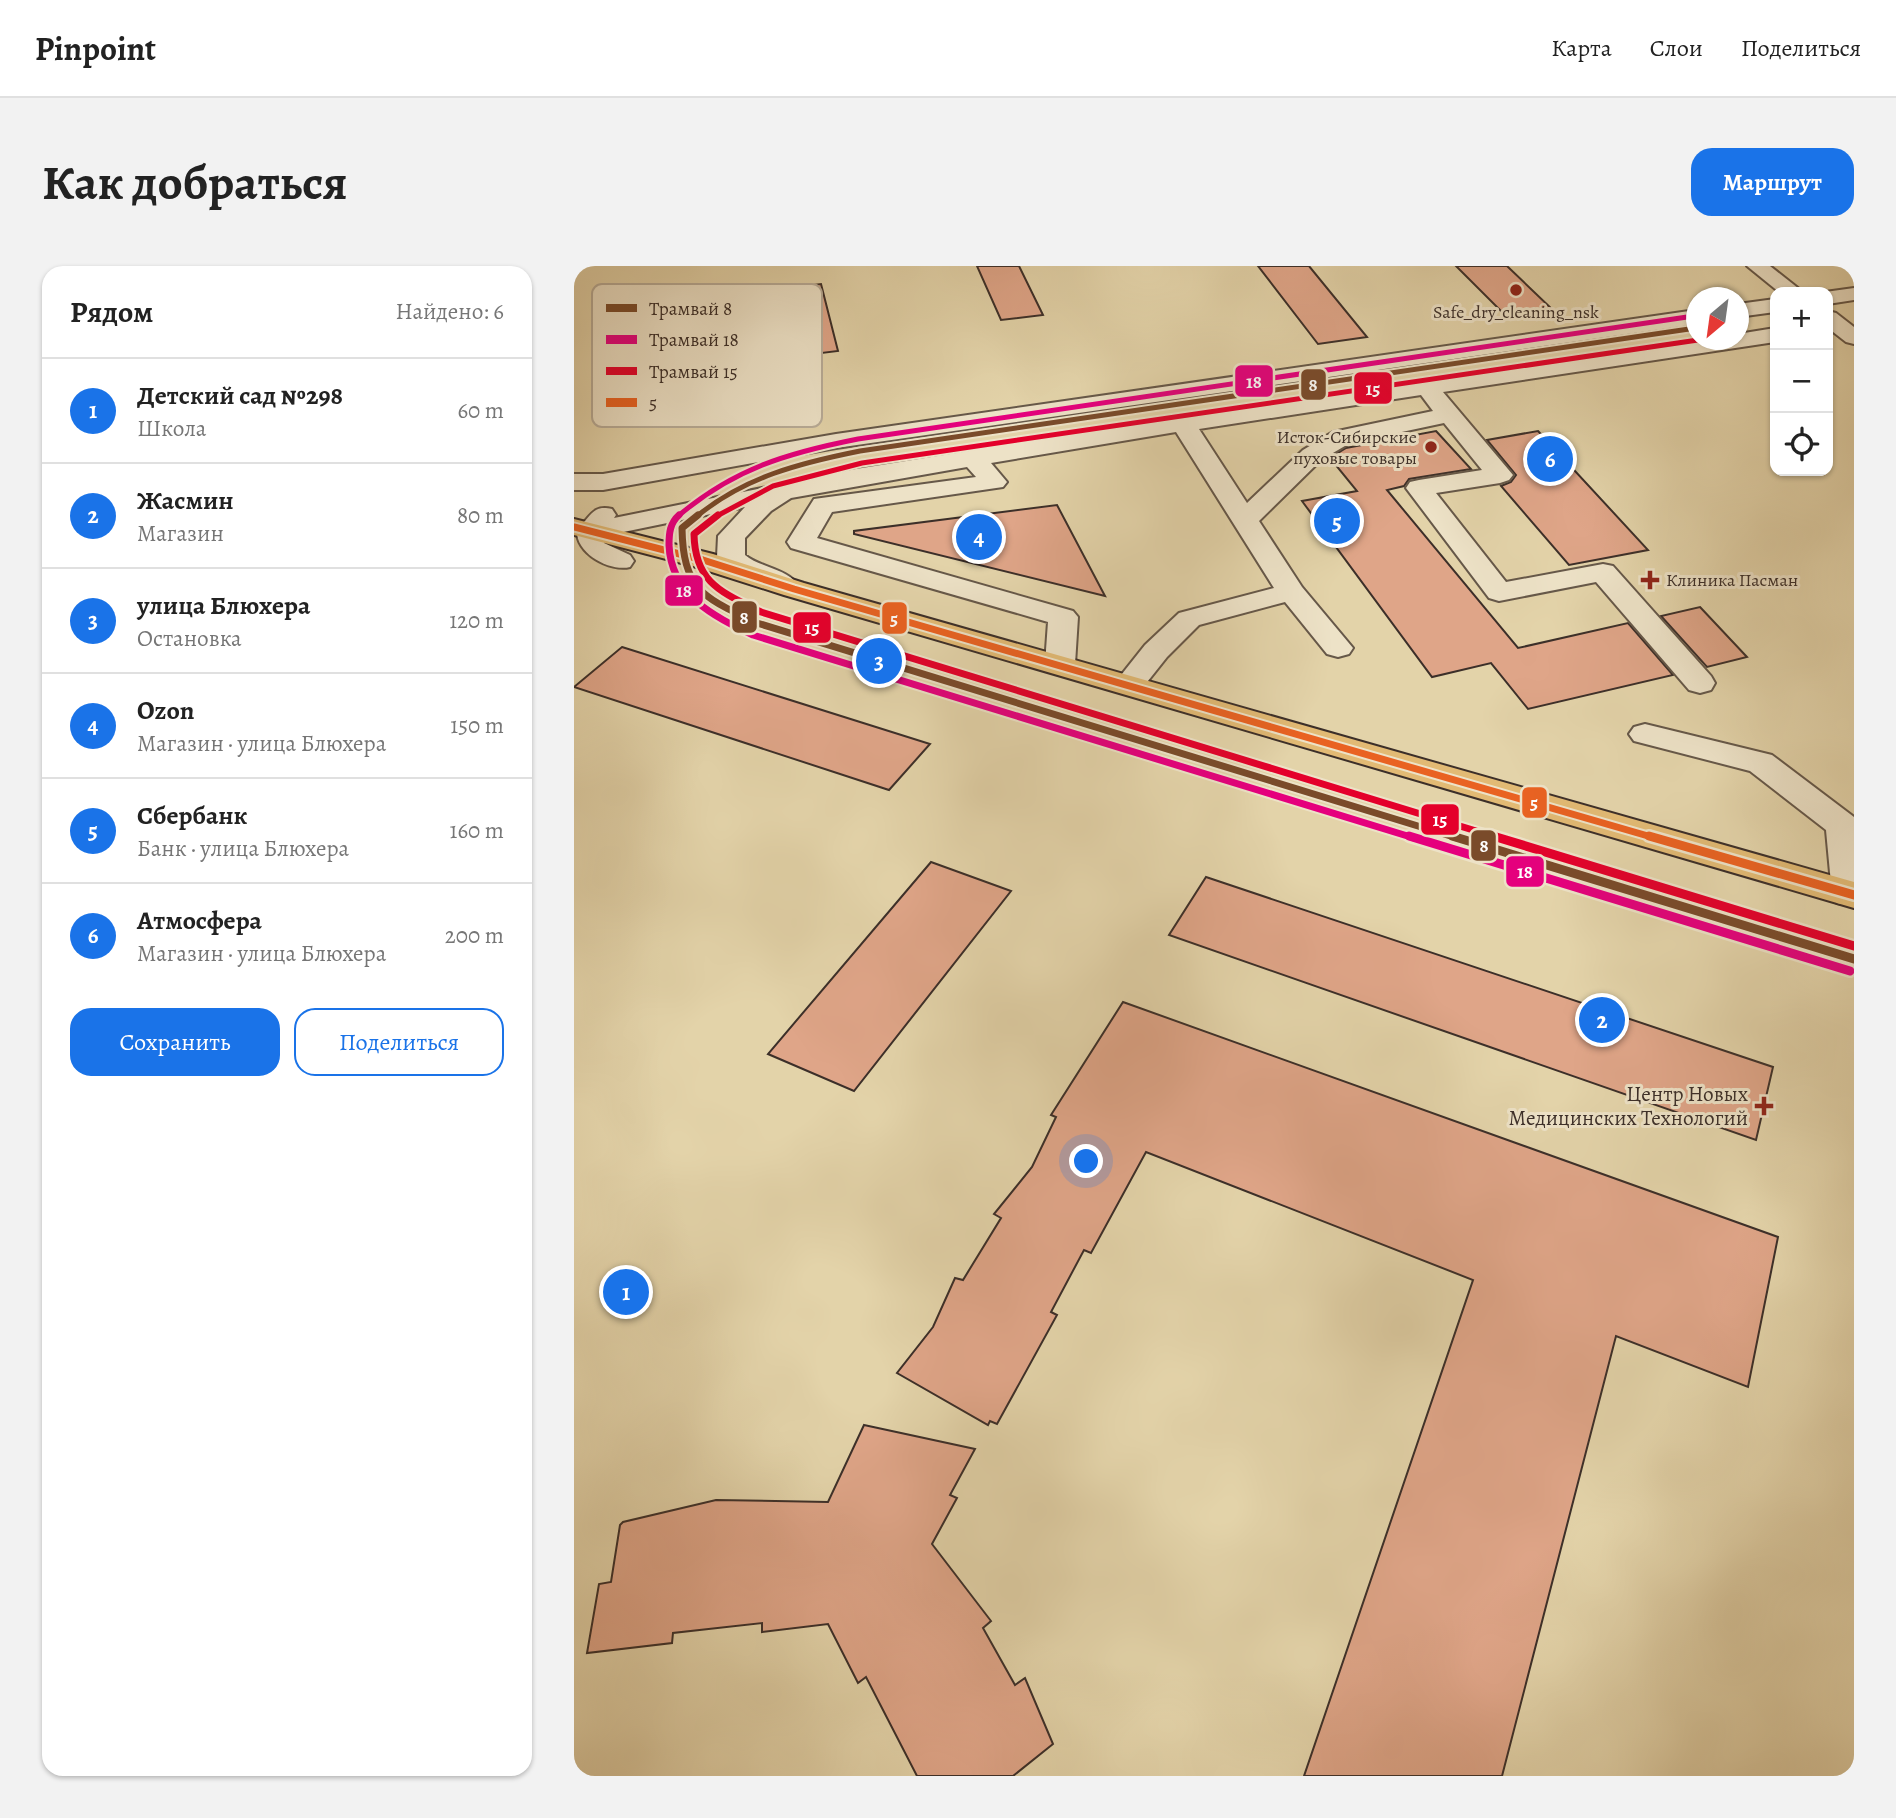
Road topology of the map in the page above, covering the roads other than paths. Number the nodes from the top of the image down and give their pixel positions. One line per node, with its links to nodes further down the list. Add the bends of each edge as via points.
1 (1757, 266): 2 (street)
2 (1785, 287)
3 (1854, 295): 4 (street)
4 (1833, 297)
5 (1770, 307): 6 (street)
6 (1749, 310)
7 (1686, 318): 13 (street, via 836,441)
8 (1770, 336): 9 (street)
9 (1427, 388): 10 (street); 11 (street)
10 (1449, 415): 17 (street, via 1342,437 1312,455); 25 (street, via 1500,475 1419,488 1499,592 1603,572)
11 (1183, 424): 12 (street); 17 (street)
12 (973, 458): 16 (street); 24 (street, via 994,482 823,505 800,542 1063,617)
13 (671, 470): 15 (street); 18 (street, via 625,494)
14 (574, 482): 15 (street)
15 (603, 482): 18 (street)
16 (793, 488): 18 (street); 21 (street, via 762,505 732,536 731,557 745,569)
17 (1245, 519): 22 (street)
18 (578, 533): 20 (street, via 593,548); 21 (main road)
19 (574, 555): 20 (main road)
20 (620, 561): 21 (main road, via 682,566)
21 (785, 585): 24 (main road)
22 (1291, 592): 23 (street); 26 (street, via 1189,619)
23 (1338, 648)
24 (1060, 664): 26 (main road)
25 (1700, 683)
26 (1129, 684): 28 (main road)
27 (1645, 734): 28 (street, via 1761,763 1842,825)
28 (1852, 895)

